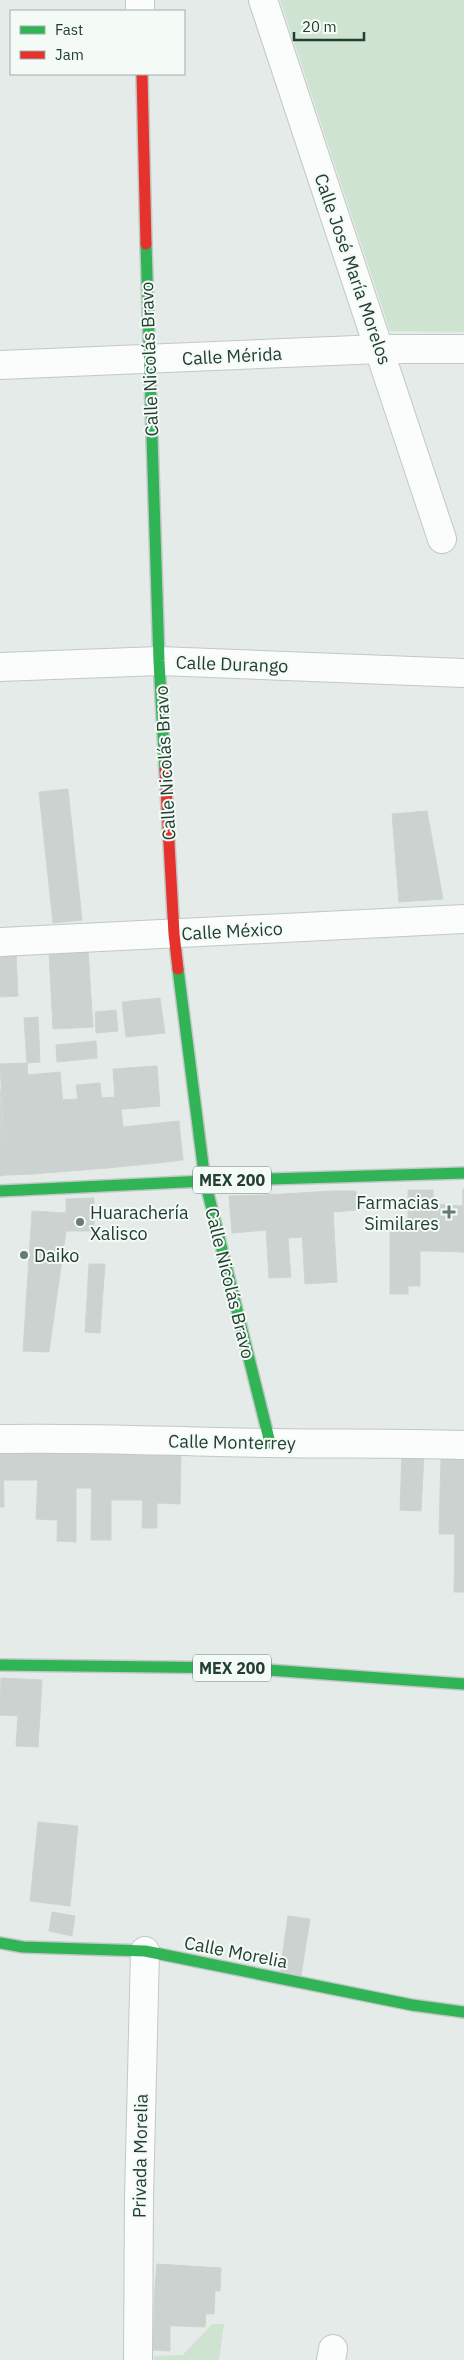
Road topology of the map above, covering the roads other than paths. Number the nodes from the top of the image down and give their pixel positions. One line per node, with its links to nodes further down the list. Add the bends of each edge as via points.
1 (263, 0): 3 (street, Calle José María Morelos)
2 (142, 75): 5 (main road, Calle Nicolás Bravo)
3 (380, 349): 4 (street, Calle Mérida); 5 (street, Calle Mérida); 7 (street, Calle José María Morelos)
4 (464, 349)
5 (148, 360): 6 (street, Calle Mérida); 8 (main road, Calle Nicolás Bravo)
6 (0, 365)
7 (442, 539)
8 (160, 661): 9 (street, Calle Durango); 10 (street, Calle Durango); 12 (main road, Calle Nicolás Bravo)
9 (0, 667)
10 (464, 673)
11 (464, 919): 12 (street, Calle México)
12 (174, 934): 13 (street, Calle México); 15 (main road, Calle Nicolás Bravo)
13 (0, 942)
14 (464, 1173): 15 (main road, MEX 200)
15 (205, 1181): 16 (main road, MEX 200); 18 (main road, Calle Nicolás Bravo)
16 (0, 1191)
17 (0, 1439): 18 (street, Calle Monterrey)
18 (270, 1443): 19 (street, Calle Monterrey)
19 (464, 1445)
20 (0, 1665): 21 (main road, MEX 200, via 240,1668)
21 (464, 1684)
22 (0, 1943): 23 (main road, Calle Morelia, via 23,1947)
23 (145, 1951): 24 (main road, Calle Morelia, via 412,2005); 25 (street, Privada Morelia)
24 (464, 2012)
25 (138, 2360)

